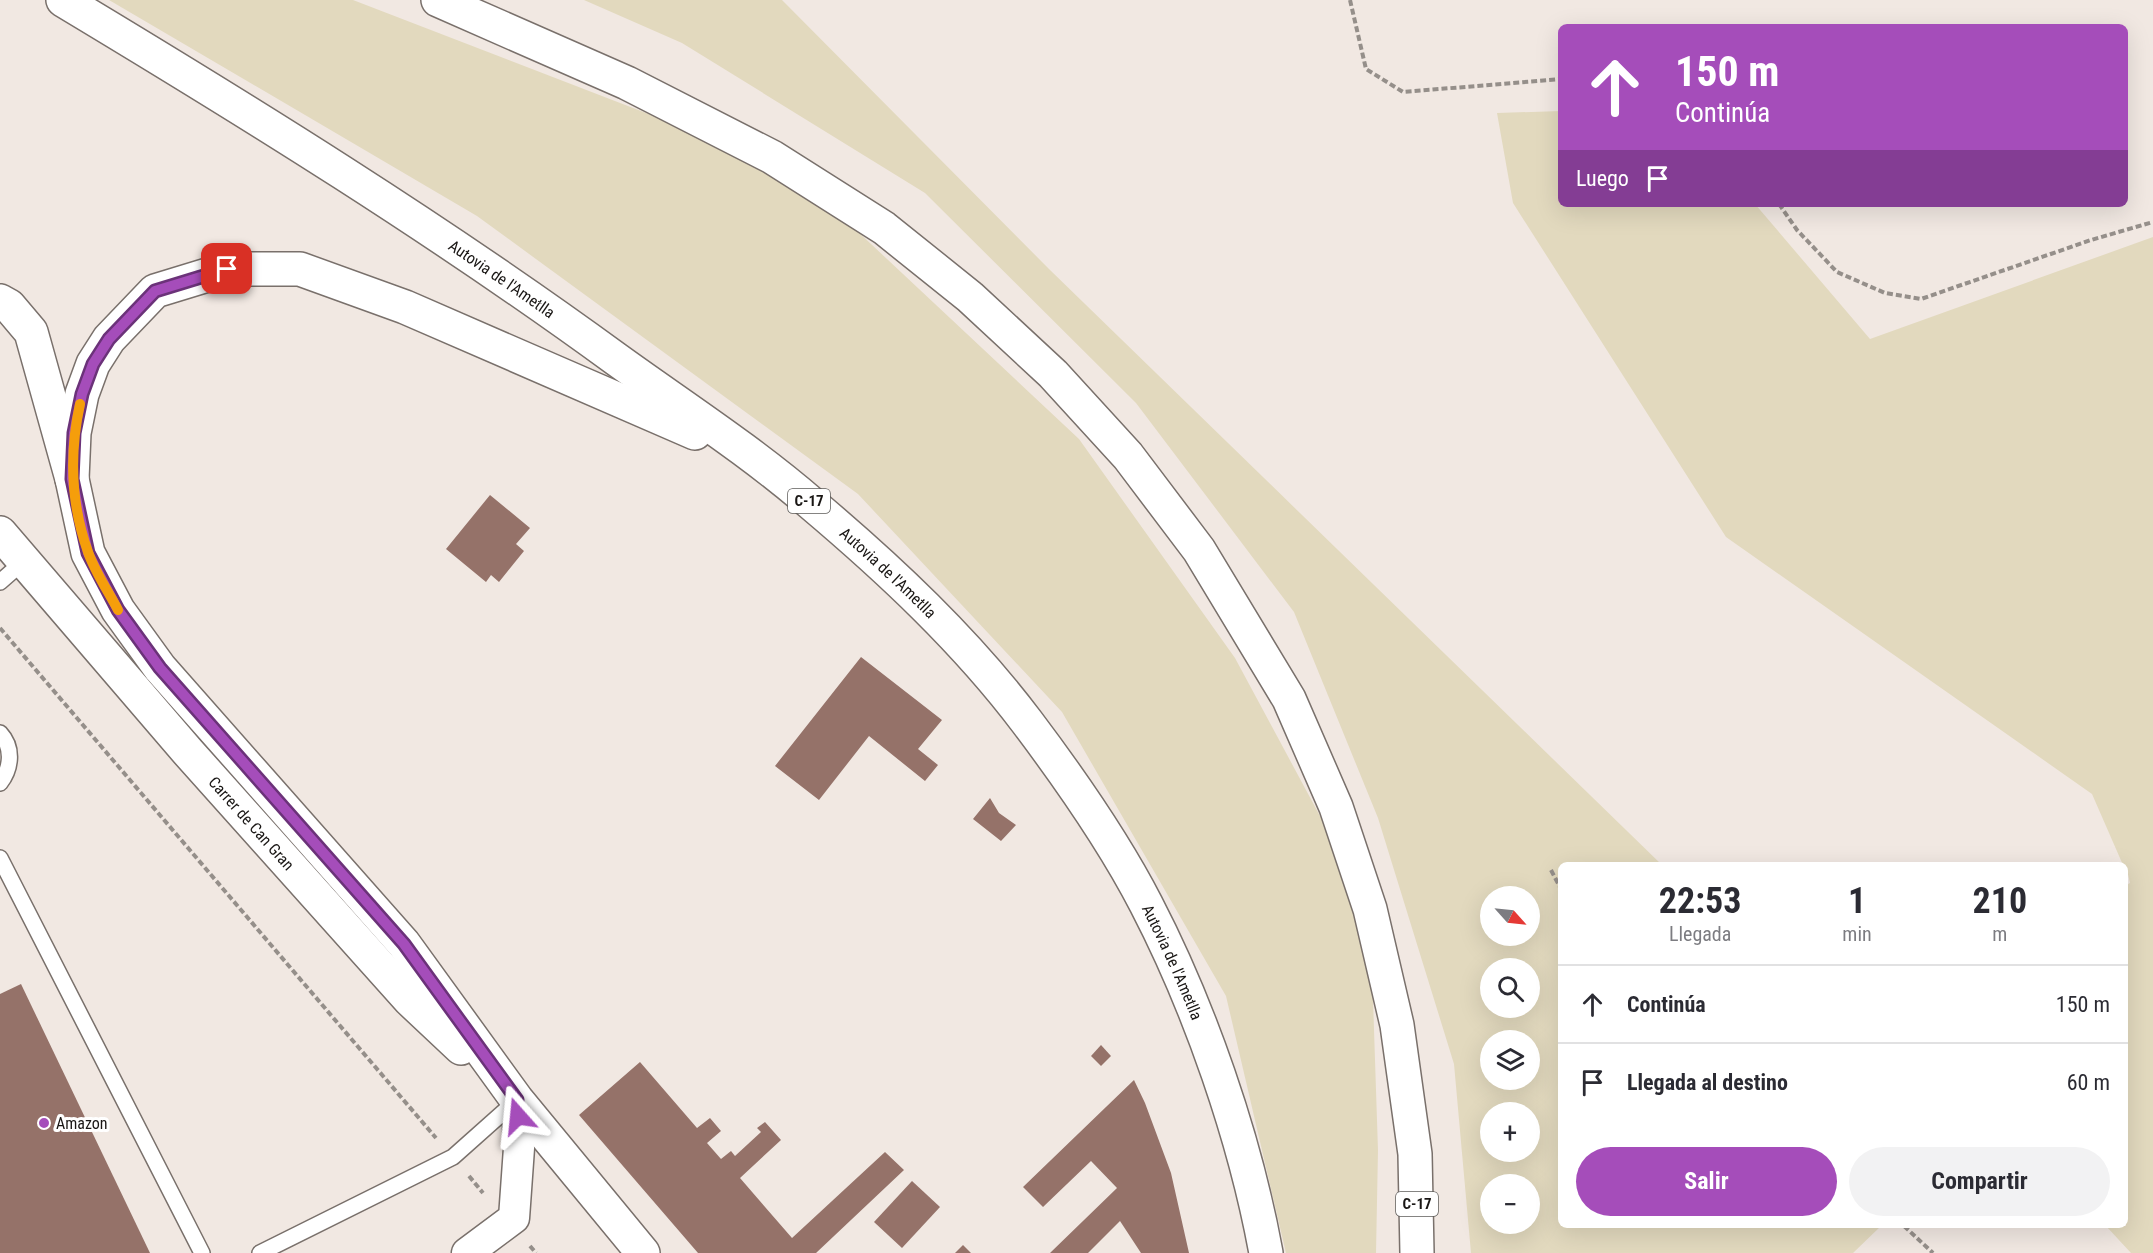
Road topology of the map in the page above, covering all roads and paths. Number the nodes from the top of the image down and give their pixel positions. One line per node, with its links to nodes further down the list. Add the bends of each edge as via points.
1 (63, 0): 8 (main road, Autovia de l'Ametlla / C-17, via 326,161 542,305)
2 (438, 0): 20 (main road, C-17, via 638,88 772,157 884,228 1012,335 1128,456 1199,550 1283,689 1336,807 1370,909 1397,1025)
3 (1350, 0): 4 (path, via 1366,69 1403,92)
4 (1558, 79)
5 (1781, 207): 6 (path, via 1837,272 1885,292 1921,299)
6 (2153, 222)
7 (0, 301): 9 (main road, Carrer de Can Gran, via 31,332)
8 (754, 459): 9 (main road, via 427,317 300,269 227,269 155,291 109,339 93,364 82,394 74,433); 29 (main road, Autovia de l'Ametlla / C-17, via 810,501 953,636 1025,719 1082,799 1146,903 1194,1010 1239,1134)
9 (72, 479): 19 (main road, Carrer de Can Gran, via 88,553 118,610 160,668 404,944)
10 (0, 533): 11 (main road, Carrer de Can Gran)
11 (24, 561): 12 (lane); 19 (main road, Carrer de Can Gran, via 410,1000)
12 (0, 582)
13 (0, 628): 21 (path)
14 (0, 733): 15 (lane, via 10,756 8,773)
15 (0, 783)
16 (0, 858): 25 (lane)
17 (1551, 870): 18 (path)
18 (1558, 883)
19 (517, 1100): 21 (lane); 27 (street, via 519,1148 514,1218); 28 (main road, Carrer de Can Gran)
20 (1415, 1154): 30 (main road, C-17); 31 (main road)
21 (453, 1157): 22 (path); 24 (lane)
22 (471, 1179)
23 (1906, 1228): 32 (path)
24 (294, 1246): 26 (lane)
25 (202, 1253)
26 (260, 1253)
27 (467, 1253)
28 (643, 1253)
29 (1266, 1253)
30 (1417, 1253)
31 (1423, 1253)
32 (1933, 1253)

